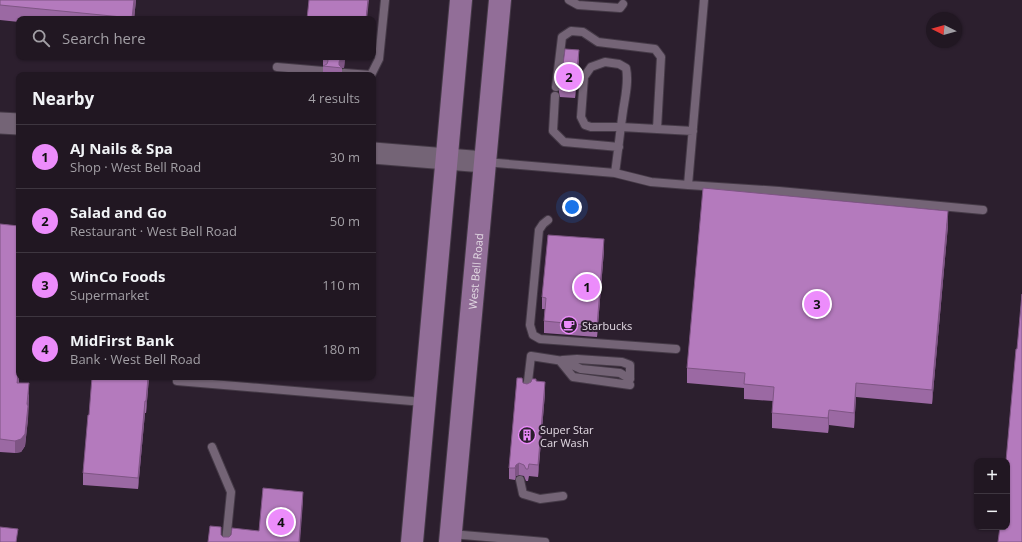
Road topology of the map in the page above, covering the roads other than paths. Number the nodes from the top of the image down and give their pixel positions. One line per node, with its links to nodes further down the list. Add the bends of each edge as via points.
1 (385, 0): 9 (lane, via 379,59)
2 (461, 0): 19 (main road)
3 (569, 0): 6 (lane, via 578,5 601,8 620,8)
4 (704, 0): 16 (lane)
5 (498, 4): 20 (main road, West Bell Road)
6 (623, 4)
7 (277, 67): 8 (lane)
8 (323, 71)
9 (372, 72)
10 (556, 86): 15 (lane, via 562,37 571,31 583,32 598,42 656,49 661,57)
11 (555, 96): 17 (lane, via 553,131 564,142)
12 (0, 123): 13 (street)
13 (16, 124)
14 (621, 127): 14 (lane, via 585,125 581,117 584,76 591,67 605,62 626,68); 15 (lane); 17 (lane)
15 (657, 129): 16 (lane)
16 (693, 131): 22 (lane)
17 (619, 147): 21 (lane)
18 (376, 154): 19 (street)
19 (446, 159): 20 (street); 29 (main road)
20 (484, 162): 21 (lane); 33 (main road, West Bell Road)
21 (615, 173): 22 (lane, via 651,182)
22 (688, 186): 23 (lane, via 779,190)
23 (983, 210)
24 (548, 220): 25 (lane, via 539,230 530,326 533,335 540,339)
25 (676, 349)
26 (177, 382): 29 (lane)
27 (630, 382): 28 (lane, via 620,373 581,369 563,361 531,356)
28 (527, 390)
29 (424, 402): 34 (main road)
30 (212, 447): 35 (lane, via 231,492)
31 (520, 480): 32 (lane, via 523,494 540,499)
32 (563, 496)
33 (450, 538): 36 (lane)
34 (414, 539)
35 (226, 542)
36 (545, 542)

